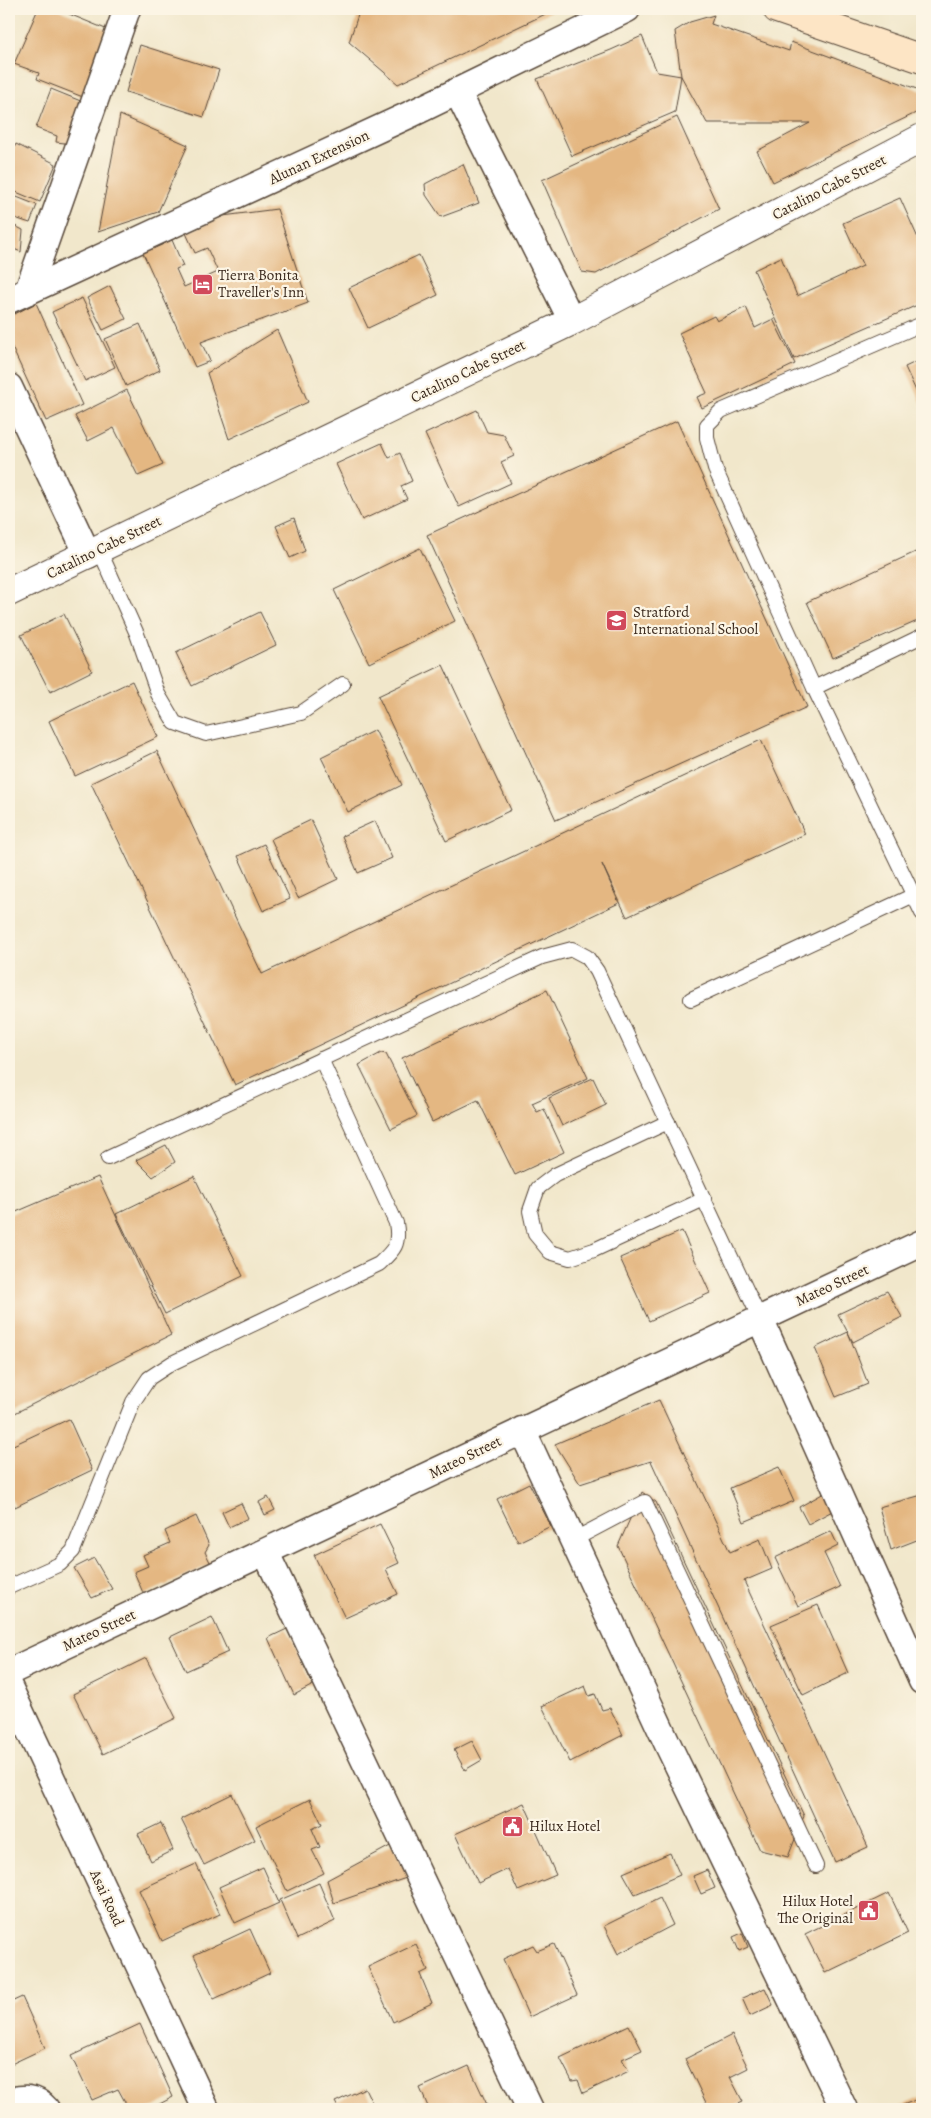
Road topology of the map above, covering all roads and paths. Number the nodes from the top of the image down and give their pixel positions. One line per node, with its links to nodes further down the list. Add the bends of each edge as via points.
1 (127, 9): 7 (street)
2 (628, 9): 5 (street, Alunan Extension)
3 (785, 10): 4 (main road)
4 (922, 59)
5 (457, 92): 7 (street, Alunan Extension); 8 (street)
6 (922, 138): 8 (street, Catalino Cabe Street)
7 (18, 296)
8 (572, 321): 11 (street, Catalino Cabe Street)
9 (922, 324): 15 (lane, via 721,411 707,425 715,469)
10 (9, 388): 11 (street)
11 (94, 552): 12 (street, Catalino Cabe Street); 14 (lane, via 136,634 158,694 175,723 206,734 301,713)
12 (9, 592)
13 (922, 636): 15 (lane)
14 (343, 684)
15 (814, 688): 16 (lane)
16 (914, 895): 17 (lane); 18 (lane)
17 (922, 913)
18 (691, 999)
19 (321, 1059): 20 (lane, via 542,956 572,949 587,957 597,971); 21 (lane); 28 (lane, via 396,1223 398,1237 393,1251 378,1264 149,1378 132,1402 73,1551 60,1564)
20 (668, 1122): 22 (lane); 22 (lane, via 555,1176 538,1188 530,1211 535,1234 550,1252 570,1258)
21 (108, 1158)
22 (704, 1199): 24 (lane)
23 (922, 1243): 24 (street, Mateo Street)
24 (760, 1319): 25 (street, Mateo Street); 30 (street)
25 (522, 1430): 26 (street); 27 (street, Mateo Street)
26 (573, 1540): 32 (lane, via 646,1502); 35 (street)
27 (266, 1553): 29 (street, Mateo Street); 34 (street)
28 (9, 1588)
29 (9, 1672)
30 (922, 1681)
31 (9, 1687): 33 (street, Asai Road)
32 (816, 1866)
33 (206, 2109)
34 (530, 2109)
35 (844, 2109)

